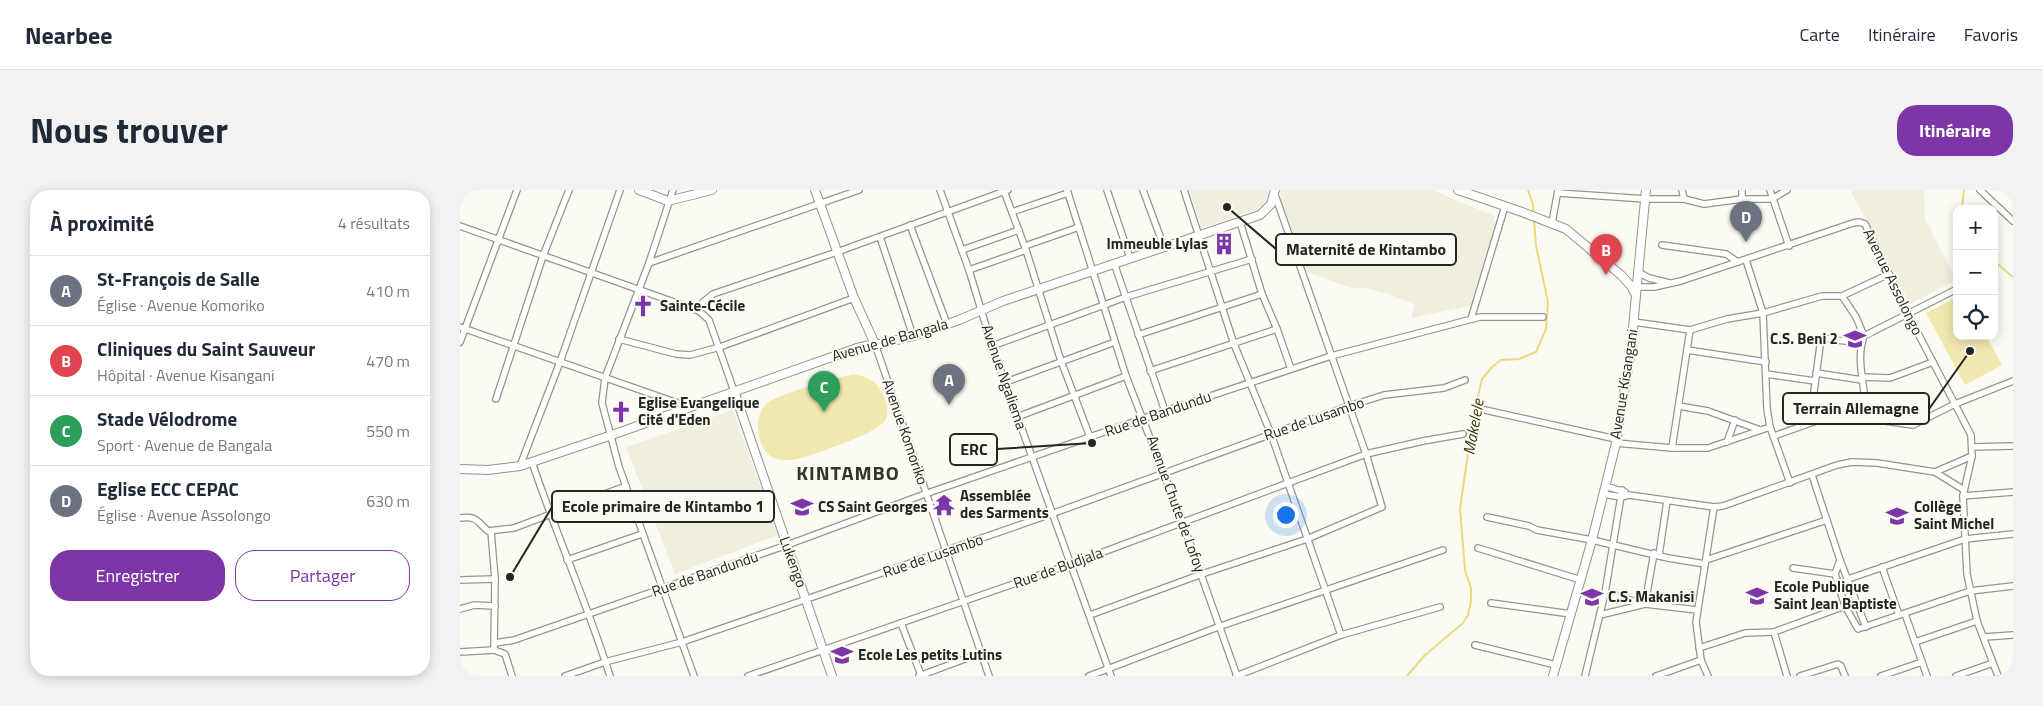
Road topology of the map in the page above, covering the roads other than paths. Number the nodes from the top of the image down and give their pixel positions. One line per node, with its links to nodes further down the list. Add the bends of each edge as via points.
1 (463, 190): 25 (street)
2 (517, 190): 44 (street)
3 (568, 190): 51 (street)
4 (620, 190): 62 (street)
5 (639, 190): 30 (street)
6 (673, 190): 30 (street)
7 (712, 190): 30 (street)
8 (815, 190): 31 (street, Avenue Komoriko)
9 (858, 190): 31 (street)
10 (940, 190): 33 (street, Avenue Ngaliema)
11 (1107, 190): 52 (street)
12 (1143, 190): 48 (street)
13 (1184, 190): 42 (street)
14 (1458, 190): 32 (street)
15 (1646, 190): 26 (street, Avenue Kisangani)
16 (1682, 190): 29 (street)
17 (1742, 190): 27 (street)
18 (1770, 190): 28 (street)
19 (1787, 190): 28 (street)
20 (1980, 190): 35 (street)
21 (1006, 191): 33 (street); 34 (street)
22 (1067, 191): 34 (street); 40 (street, Avenue Chute de Lofoy)
23 (1274, 191): 36 (street, Avenue de Bangala, via 1266,210); 100 (street)
24 (1558, 192): 26 (street); 37 (street)
25 (460, 197)
26 (1646, 199): 29 (street); 61 (street, Avenue Kisangani)
27 (1742, 199): 28 (street); 29 (street, via 1704,204)
28 (1772, 199): 46 (street)
29 (1684, 200)
30 (668, 201): 56 (street)
31 (820, 203): 50 (street, Avenue Komoriko); 56 (street)
32 (1505, 206): 37 (street); 80 (street)
33 (948, 212): 38 (street); 49 (street, Avenue Ngaliema)
34 (1012, 212): 41 (street)
35 (2013, 221)
36 (1240, 222): 42 (street, Avenue de Bangala); 53 (street)
37 (1552, 223): 67 (street, via 1576,236)
38 (910, 225): 43 (street); 82 (street)
39 (460, 226): 44 (street)
40 (1079, 227): 47 (street); 59 (street, Avenue Chute de Lofoy)
41 (1019, 230): 47 (street); 49 (street)
42 (1200, 235): 48 (street, Avenue de Bangala); 60 (street)
43 (880, 237): 50 (street); 88 (street)
44 (500, 240): 51 (street); 84 (street)
45 (1662, 245): 55 (street, via 1726,254)
46 (1789, 246): 54 (street, Avenue Assolongo); 63 (street, Avenue Assolongo, via 1859,222 1866,227)
47 (1025, 248): 58 (street); 65 (street)
48 (1164, 248): 52 (street, Avenue de Bangala)
49 (962, 250): 58 (street, Avenue Ngaliema)
50 (837, 252): 72 (street, Avenue Komoriko); 76 (street, via 713,294 703,302)
51 (544, 256): 62 (street); 96 (street)
52 (1130, 258): 57 (street, Avenue de Bangala)
53 (1252, 259): 60 (street); 69 (street)
54 (1746, 260): 55 (street, Avenue Assolongo); 77 (street)
55 (1738, 262): 64 (street, Avenue Assolongo)
56 (649, 263): 66 (street)
57 (1114, 263): 59 (street, Avenue de Bangala); 71 (street)
58 (969, 270): 75 (street, Avenue Ngaliema)
59 (1093, 270): 65 (street, Avenue de Bangala); 73 (street, Avenue Chute de Lofoy)
60 (1212, 271): 71 (street); 74 (street)
61 (1638, 272): 64 (street); 67 (street, Avenue Kisangani)
62 (591, 273): 66 (street); 102 (street)
63 (1889, 274): 70 (street); 78 (street, Avenue Assolongo)
64 (1671, 284): 67 (street, Avenue Assolongo)
65 (1038, 289): 75 (street, Avenue de Bangala); 83 (street)
66 (638, 290): 76 (street); 90 (street)
67 (1636, 291): 81 (street, Avenue Kisangani)
68 (1953, 291): 78 (street)
69 (1262, 294): 74 (street); 85 (street)
70 (1842, 296): 77 (street, via 1822,296); 89 (street)
71 (1126, 297): 73 (street); 87 (street)
72 (854, 298): 94 (street, Avenue Komoriko); 98 (street)
73 (1105, 305): 83 (street); 92 (street, Avenue Chute de Lofoy)
74 (1222, 307): 87 (street); 95 (street)
75 (982, 309): 82 (street, Avenue de Bangala); 97 (street, Avenue Ngaliema)
76 (699, 311): 98 (street, via 709,320)
77 (1763, 313): 86 (street); 103 (street)
78 (1908, 314): 89 (street); 104 (street, Avenue Assolongo)
79 (1543, 317): 80 (street, Rue de Bandundu)
80 (1471, 319): 100 (street, Rue de Bandundu)
81 (1634, 322): 86 (street); 138 (street, Avenue Kisangani)
82 (947, 324): 88 (street, Avenue de Bangala)
83 (1051, 324): 97 (street); 101 (street)
84 (462, 327): 91 (street); 96 (street)
85 (1277, 329): 95 (street); 105 (street)
86 (1690, 330): 99 (street)
87 (1138, 335): 106 (street)
88 (912, 336): 94 (street, Avenue de Bangala)
89 (1864, 336): 93 (street)
90 (619, 339): 98 (street, via 684,355); 110 (street)
91 (460, 342)
92 (1115, 342): 101 (street); 109 (street, Avenue Chute de Lofoy)
93 (1861, 343): 108 (street, via 1821,338); 111 (street)
94 (875, 344): 117 (street, Avenue de Bangala); 159 (street, Avenue Komoriko)
95 (1234, 344): 106 (street); 116 (street)
96 (512, 345): 102 (street); 119 (street)
97 (992, 346): 115 (street, Avenue Ngaliema)
98 (720, 347): 117 (street)
99 (1687, 350): 103 (street); 122 (street)
100 (1331, 356): 105 (street, Rue de Bandundu); 121 (street)
101 (1060, 361): 115 (street); 118 (street)
102 (560, 362): 110 (street); 147 (street)
103 (1766, 362): 107 (street)
104 (1933, 362): 111 (street, via 1890,378); 120 (street, Avenue Assolongo)
105 (1291, 370): 116 (street, Rue de Bandundu)
106 (1150, 371): 124 (street)
107 (1766, 374): 113 (street); 131 (street)
108 (1816, 374): 111 (street); 113 (street)
109 (1126, 376): 118 (street); 128 (street, Avenue Chute de Lofoy)
110 (605, 378): 123 (street); 135 (street, via 602,403)
111 (1862, 378): 127 (street)
112 (1465, 380): 121 (street, Rue de Lusambo, via 1444,388 1384,395)
113 (1815, 381): 130 (street)
114 (2013, 381): 120 (street)
115 (1006, 382): 126 (street, Avenue Ngaliema)
116 (1250, 383): 124 (street, Rue de Bandundu); 133 (street)
117 (734, 392): 123 (street, Avenue de Bangala); 176 (street, Lukengo)
118 (1074, 395): 126 (street); 136 (street)
119 (496, 399)
120 (1955, 404): 127 (street, via 1913,425); 141 (street, Avenue Assolongo, via 1969,430)
121 (1349, 406): 133 (street, Rue de Lusambo); 143 (street)
122 (1679, 406): 129 (street); 142 (street)
123 (690, 408): 135 (street, Avenue de Bangala)
124 (1165, 410): 128 (street, Rue de Bandundu)
125 (1485, 410): 138 (street)
126 (1017, 417): 145 (street, Avenue Ngaliema)
127 (1863, 417): 130 (street, via 1836,414)
128 (1143, 418): 136 (street, Rue de Bandundu); 150 (street, Avenue Chute de Lofoy)
129 (1735, 420): 132 (street); 139 (street)
130 (1810, 422): 137 (street)
131 (1770, 427): 132 (street); 137 (street)
132 (1760, 430): 139 (street)
133 (1271, 434): 150 (street, Rue de Lusambo); 153 (street)
134 (1463, 434): 143 (street, Rue de Budjala)
135 (610, 436): 146 (street, Avenue de Bangala); 154 (street)
136 (1090, 436): 145 (street, Rue de Bandundu)
137 (1774, 436): 152 (street)
138 (1616, 441): 142 (street); 155 (street, Avenue Kisangani)
139 (1727, 442): 142 (street, via 1708,448)
140 (2013, 446): 141 (street)
141 (1972, 447): 144 (street, Avenue Assolongo)
142 (1672, 448)
143 (1366, 454): 153 (street, Rue de Budjala); 174 (street, via 1382,507)
144 (1972, 456): 149 (street); 158 (street, Avenue Assolongo)
145 (1033, 457): 159 (street, Rue de Bandundu); 164 (street, Avenue Ngaliema)
146 (532, 462): 147 (street, Avenue de Bangala); 165 (street)
147 (520, 466): 148 (street, Avenue de Bangala)
148 (460, 469)
149 (1935, 472): 151 (street, via 1860,462 1838,465); 158 (street)
150 (1165, 473): 164 (street, Rue de Lusambo); 169 (street, Avenue Chute de Lofoy)
151 (1812, 476): 152 (street); 168 (street)
152 (1790, 483): 163 (street)
153 (1288, 484): 169 (street, Rue de Budjala); 174 (street)
154 (626, 486): 165 (street); 171 (street)
155 (1604, 490): 156 (street); 161 (street); 175 (street, Avenue Kisangani)
156 (1622, 490): 160 (street); 161 (street)
157 (2013, 492): 158 (street)
158 (1964, 493): 173 (street, Avenue Assolongo)
159 (925, 494): 176 (street, Rue de Bandundu); 180 (street, Avenue Komoriko)
160 (1629, 495): 161 (street); 162 (street)
161 (1621, 497): 177 (street)
162 (1667, 501): 163 (street); 181 (street)
163 (1714, 507): 184 (street)
164 (1054, 513): 180 (street, Rue de Lusambo); 185 (street, Avenue Ngaliema)
165 (550, 515): 170 (street, via 514,528); 182 (street)
166 (1488, 517): 175 (street)
167 (460, 518): 170 (street, via 478,520)
168 (1827, 520): 183 (street); 184 (street)
169 (1182, 521): 185 (street, Rue de Budjala); 188 (street, Avenue Chute de Lofoy)
170 (491, 532): 190 (street)
171 (642, 534): 182 (street); 195 (street)
172 (2013, 534): 173 (street)
173 (1966, 538): 187 (street); 197 (street, Avenue Assolongo)
174 (1307, 539): 188 (street); 196 (street)
175 (1592, 540): 177 (street); 193 (street, Avenue Kisangani)
176 (787, 545): 195 (street, Rue de Bandundu); 199 (street, Lukengo)
177 (1615, 545): 181 (street); 198 (street)
178 (1478, 548): 193 (street)
179 (1443, 550): 196 (street)
180 (946, 551): 199 (street, Rue de Lusambo); 200 (street, Avenue Komoriko)
181 (1656, 554): 184 (street); 202 (street)
182 (567, 560): 208 (street)
183 (1840, 560): 189 (street); 191 (street)
184 (1705, 562): 207 (street)
185 (1071, 564): 200 (street, Rue de Budjala); 210 (street, Avenue Ngaliema)
186 (1792, 568): 189 (street)
187 (1882, 568): 191 (street); 212 (street)
188 (1202, 574): 210 (street); 215 (street, Avenue Chute de Lofoy)
189 (1834, 574): 204 (street)
190 (495, 579): 192 (street); 203 (street)
191 (1848, 579): 216 (street)
192 (460, 580)
193 (1581, 580): 209 (street, Avenue Kisangani)
194 (2013, 586): 197 (street)
195 (662, 588): 208 (street, Rue de Bandundu); 221 (street)
196 (1324, 590): 215 (street); 218 (street)
197 (1970, 591): 212 (street); 213 (street, Avenue Assolongo)
198 (1605, 593): 202 (street); 211 (street)
199 (807, 599): 221 (street, Rue de Lusambo); 227 (street, Lukengo)
200 (963, 602): 214 (street, Rue de Budjala); 229 (street, Avenue Komoriko)
201 (1491, 604): 209 (street)
202 (1645, 604): 207 (street); 211 (street)
203 (495, 606): 206 (street); 223 (street)
204 (1845, 606): 216 (street, via 1856,628); 217 (street)
205 (1440, 607): 218 (street)
206 (460, 609)
207 (1697, 610): 225 (street)
208 (589, 613): 223 (street, Rue de Bandundu, via 514,640); 231 (street)
209 (1571, 614): 234 (street, Avenue Kisangani)
210 (1090, 615): 235 (street, Avenue Ngaliema)
211 (1600, 615): 248 (street)
212 (1902, 615): 216 (street); 222 (street)
213 (1977, 621): 220 (street, Avenue Assolongo); 222 (street)
214 (901, 623): 227 (street, Rue de Budjala); 242 (street)
215 (1218, 627): 235 (street); 246 (street, Avenue Chute de Lofoy)
216 (1866, 627)
217 (1774, 632): 225 (street, via 1745,633); 251 (street)
218 (1341, 635): 246 (street)
219 (2013, 635): 220 (street)
220 (1984, 637): 233 (street, Avenue Assolongo)
221 (682, 642): 231 (street, Rue de Lusambo); 239 (street)
222 (1915, 642): 232 (street)
223 (495, 643): 226 (street)
224 (1475, 645): 234 (street)
225 (1699, 648): 230 (street)
226 (494, 650): 228 (street); 236 (street, via 505,654)
227 (822, 650): 240 (street, Rue de Budjala); 241 (street, Lukengo)
228 (460, 652)
229 (981, 653): 242 (street); 243 (street, Avenue Komoriko)
230 (1702, 660): 249 (street); 250 (street)
231 (605, 662): 237 (street, Rue de Lusambo); 238 (street)
232 (1922, 662): 254 (street); 255 (street)
233 (1993, 664): 256 (street); 257 (street, Avenue Assolongo)
234 (1556, 665): 247 (street, Avenue Kisangani)
235 (1109, 669): 244 (street); 245 (street, Avenue Ngaliema)
236 (512, 676)
237 (565, 676)
238 (610, 676)
239 (694, 676)
240 (748, 676)
241 (832, 676)
242 (920, 676)
243 (989, 676)
244 (1088, 676)
245 (1112, 676)
246 (1237, 676)
247 (1553, 676)
248 (1585, 676)
249 (1656, 676)
250 (1708, 676)
251 (1787, 676)
252 (1800, 676): 253 (street, via 1838,664)
253 (1844, 676)
254 (1881, 676)
255 (1927, 676)
256 (1956, 676)
257 (1998, 676)

